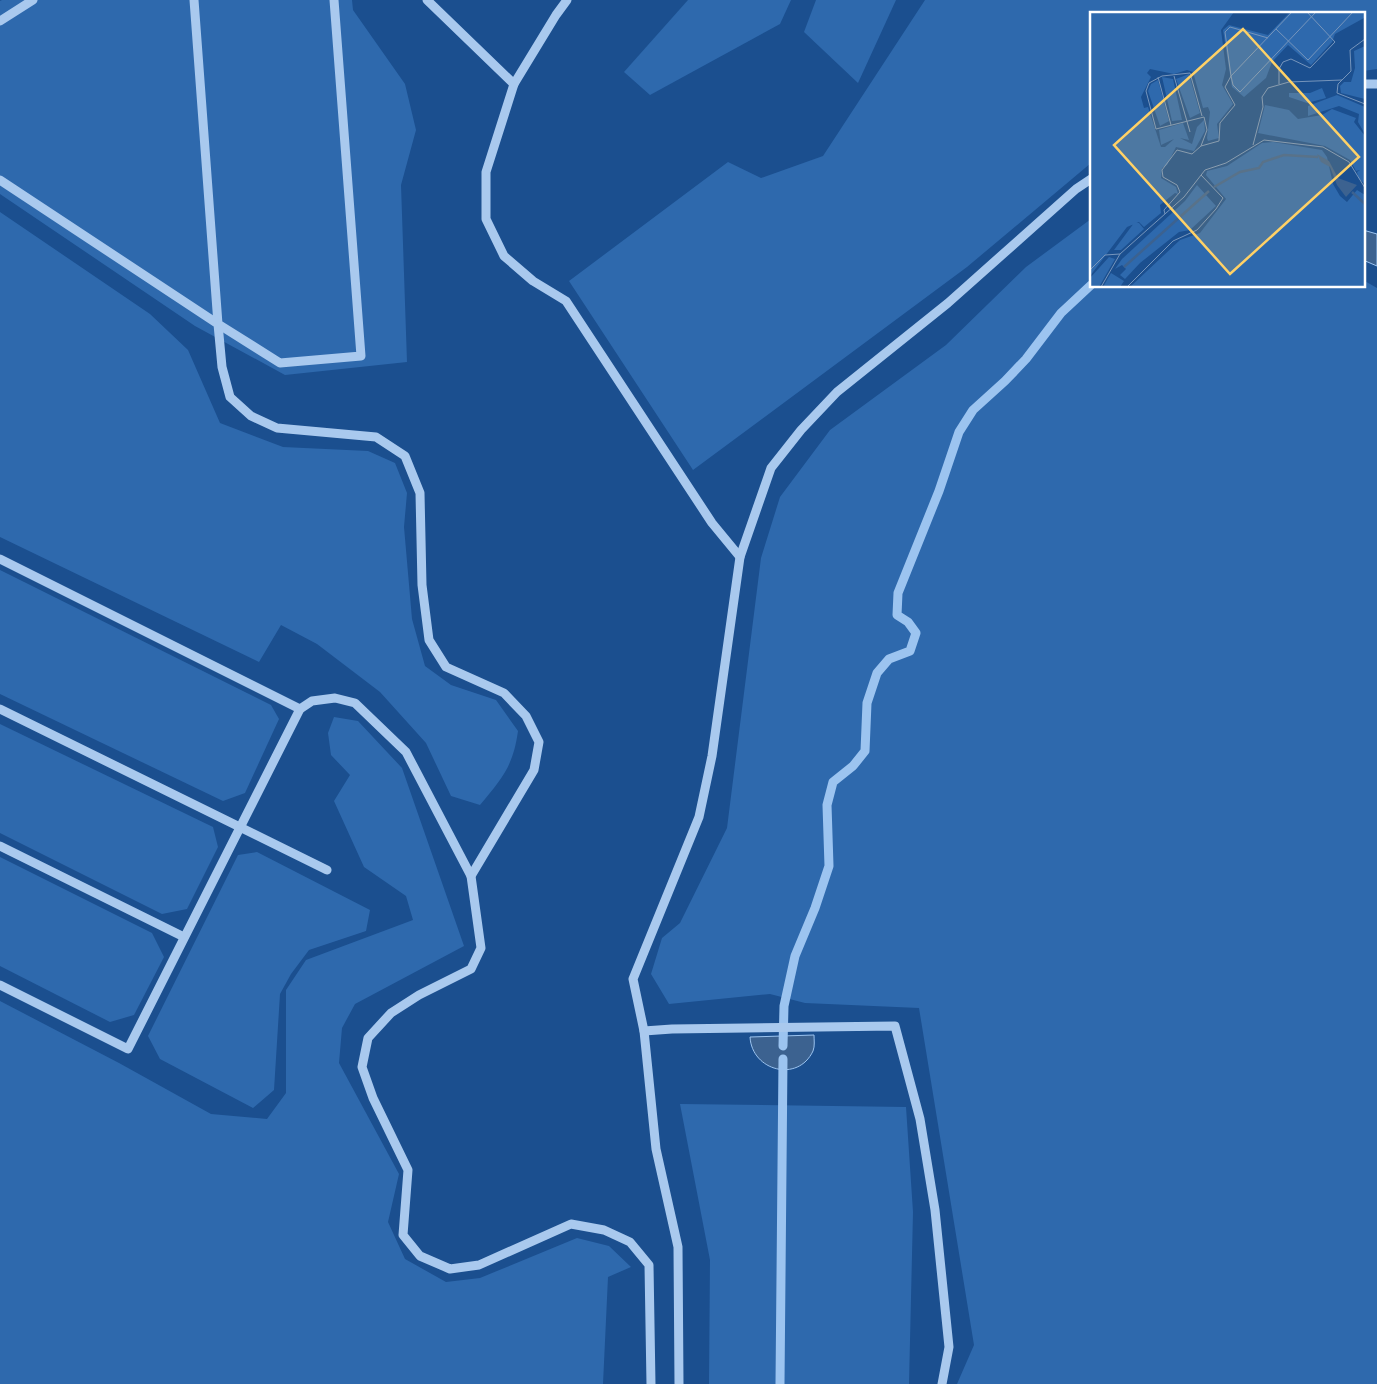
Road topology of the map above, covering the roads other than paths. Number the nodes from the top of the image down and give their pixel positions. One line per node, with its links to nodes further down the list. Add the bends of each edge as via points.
1 (33, 0): 6 (street)
2 (194, 0): 12 (street)
3 (334, 0): 12 (street, via 361,356 280,363)
4 (427, 0): 7 (street)
5 (568, 0): 7 (street)
6 (0, 21)
7 (514, 84): 13 (street, via 486,172 486,219 489,226 504,256 533,281 566,301 712,523)
8 (1364, 84): 9 (street)
9 (1377, 84)
10 (0, 180): 12 (street)
11 (1090, 180): 13 (street, via 948,303 837,392 801,430 771,468)
12 (218, 324): 20 (street, via 222,367 230,397 251,416 277,428 376,436 405,456 420,493 422,585 429,640 446,667 504,693 526,716 539,742 534,770)
13 (740, 557): 23 (street, via 712,756 699,818 633,979)
14 (0, 559): 16 (street)
15 (0, 709): 17 (street)
16 (300, 709): 17 (street); 20 (street, via 312,701 335,698 355,703 406,752)
17 (240, 827): 19 (street); 21 (street)
18 (0, 846): 21 (street)
19 (327, 870)
20 (472, 876): 24 (street, via 481,948 471,969 392,1013 368,1038 362,1068 408,1170 403,1235 420,1256 450,1268 479,1265 571,1224 604,1230 630,1242 649,1265)
21 (184, 937): 22 (street, via 128,1049)
22 (0, 985)
23 (644, 1032): 25 (street, via 656,1149 678,1247); 26 (street, via 895,1026 920,1119 935,1210 949,1347)
24 (651, 1384)
25 (679, 1384)
26 (942, 1384)

